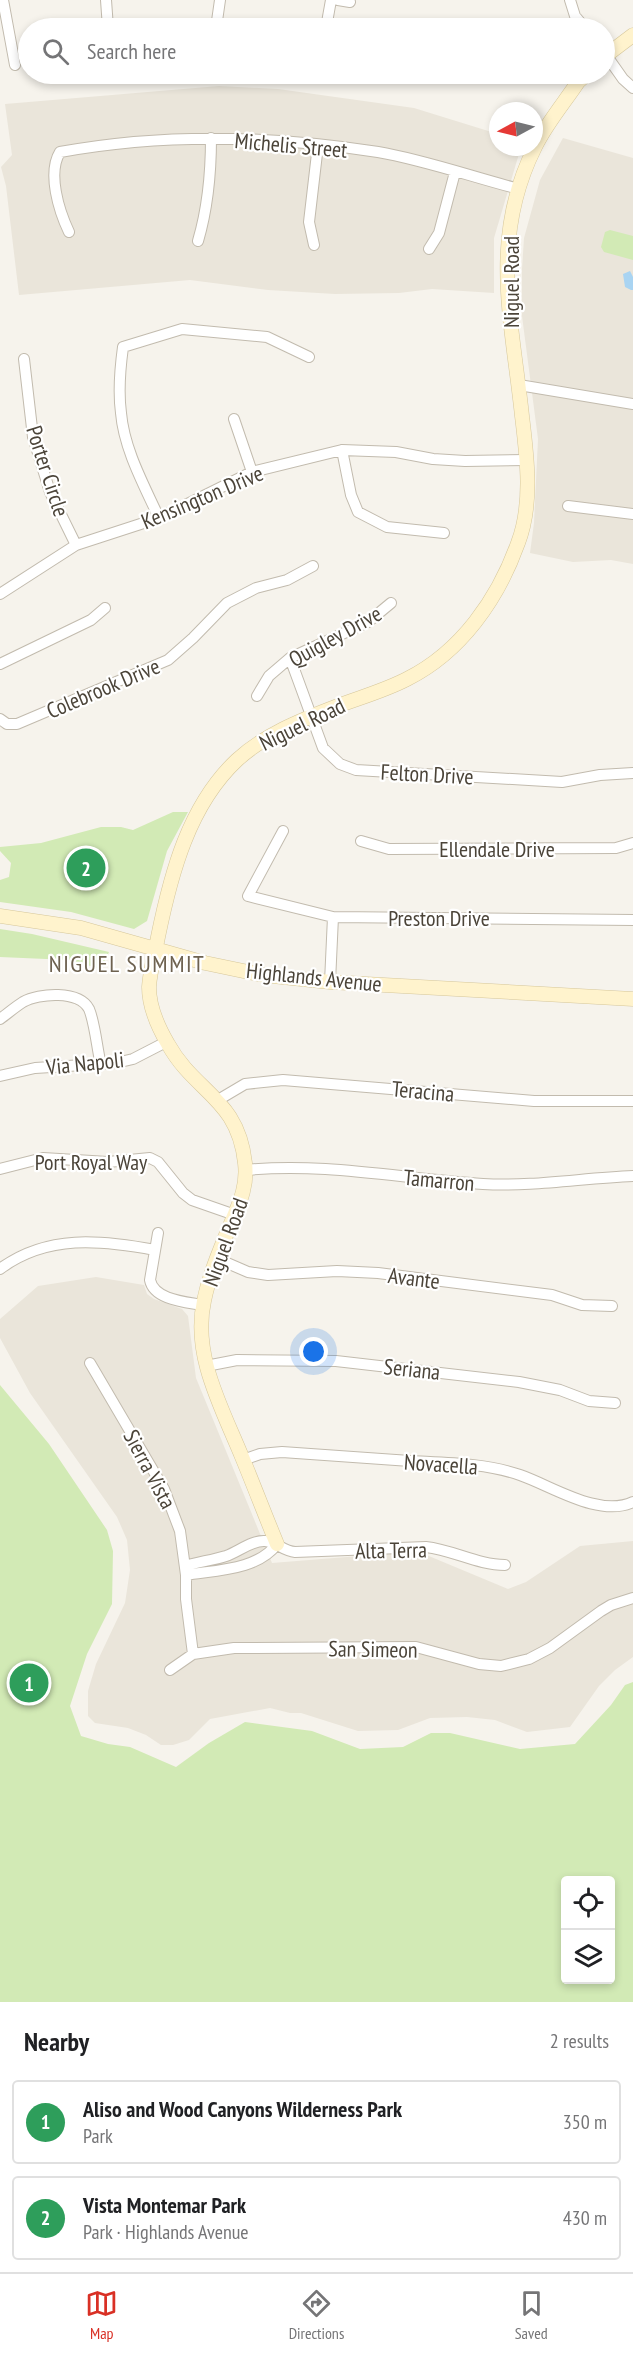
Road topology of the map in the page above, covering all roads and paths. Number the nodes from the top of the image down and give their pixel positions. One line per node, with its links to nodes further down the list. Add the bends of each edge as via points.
1 (3, 0): 12 (street)
2 (105, 0): 6 (street)
3 (220, 0): 7 (street)
4 (331, 0): 8 (street)
5 (570, 0): 9 (street)
6 (107, 18)
7 (217, 18)
8 (328, 18)
9 (577, 18)
10 (633, 35): 11 (main road)
11 (615, 47)
12 (15, 65)
13 (615, 68): 15 (street)
14 (577, 84): 19 (main road, Niguel Road, via 540,138)
15 (633, 88)
16 (211, 138): 17 (street, Michelis Street); 20 (street, Michelis Street, via 60,152 54,163 60,212); 21 (street, via 211,174)
17 (318, 145): 18 (street, Michelis Street, via 378,152); 22 (street, via 309,222)
18 (455, 172): 19 (street, Michelis Street); 23 (street, via 439,233)
19 (519, 189): 26 (main road, Niguel Road, via 509,234 506,276)
20 (69, 232)
21 (198, 241)
22 (314, 245)
23 (429, 249)
24 (309, 357): 34 (street, via 267,337 182,329 123,347 120,412)
25 (24, 359): 36 (street, Porter Circle, via 33,437 50,492)
26 (519, 385): 27 (street); 30 (main road, Niguel Road)
27 (633, 404)
28 (234, 419): 31 (street)
29 (342, 450): 30 (street, Kensington Drive, via 465,461); 31 (street, Kensington Drive); 35 (street, via 358,512 387,527)
30 (527, 460): 44 (main road, Niguel Road, via 520,540 480,619 435,662 406,680)
31 (252, 472): 34 (street, Kensington Drive)
32 (568, 506): 33 (street)
33 (633, 514)
34 (159, 518): 36 (street, Kensington Drive)
35 (444, 533)
36 (76, 545): 38 (street, Kensington Drive)
37 (313, 566): 45 (street, Colebrook Drive, via 227,603 168,660 17,724)
38 (0, 594)
39 (391, 603): 41 (street, Quigley Drive, via 368,622)
40 (105, 609): 42 (street, via 91,620)
41 (290, 658): 43 (street, Quigley Drive, via 270,676); 44 (street, Felton Drive)
42 (0, 664)
43 (257, 696)
44 (310, 716): 46 (street, Felton Drive, via 323,748 340,764 356,770 562,782); 53 (main road, Niguel Road, via 262,740 240,757 221,776 196,813 167,890)
45 (3, 722)
46 (633, 773)
47 (283, 831): 51 (street, Preston Drive, via 248,896)
48 (361, 841): 49 (street, Ellendale Drive, via 389,849 616,848)
49 (633, 843)
50 (0, 916): 53 (main road, Highlands Avenue, via 81,928)
51 (333, 918): 52 (street, Preston Drive); 54 (street)
52 (633, 920)
53 (156, 948): 54 (main road, Highlands Avenue, via 263,975); 57 (main road, Niguel Road, via 149,986)
54 (330, 982): 55 (main road, Highlands Avenue)
55 (633, 999)
56 (0, 1019): 58 (street, via 39,996 77,999 89,1009)
57 (166, 1041): 58 (street, Via Napoli, via 133,1059); 60 (main road, Niguel Road, via 191,1075)
58 (101, 1065): 59 (street, Via Napoli, via 35,1068)
59 (0, 1076)
60 (218, 1100): 61 (street, Teracina, via 245,1084 283,1080 534,1101); 63 (main road, Niguel Road, via 238,1131)
61 (633, 1101)
62 (0, 1169): 65 (street, Port Royal Way, via 44,1158 150,1158 192,1200)
63 (246, 1170): 64 (street, Tamarron, via 314,1168 484,1184); 65 (main road, Niguel Road, via 244,1192)
64 (633, 1176)
65 (235, 1215): 68 (main road, Niguel Road)
66 (158, 1233): 67 (street)
67 (154, 1250): 69 (street, via 108,1242 56,1244); 70 (street, via 152,1287 177,1300)
68 (218, 1259): 70 (main road, Niguel Road); 71 (street, Avante, via 248,1272 268,1275 378,1273 552,1295 582,1305)
69 (0, 1269)
70 (202, 1305): 73 (main road, Niguel Road)
71 (612, 1306)
72 (90, 1363): 79 (street, Sierra Vista, via 164,1489 180,1532)
73 (206, 1366): 74 (street, Seriana, via 237,1360 336,1361 519,1382 561,1390 589,1401); 75 (main road, Niguel Road)
74 (615, 1403)
75 (243, 1460): 76 (street, Novacella, via 282,1452 458,1464 520,1475 587,1503 601,1506); 77 (main road, Niguel Road)
76 (633, 1502)
77 (277, 1544): 78 (street, Alta Terra, via 295,1552 426,1547); 79 (street, Alta Terra, via 264,1540); 79 (street, via 269,1555 248,1563)
78 (505, 1565)
79 (186, 1570): 81 (street, Sierra Vista)
80 (633, 1598): 81 (street, San Simeon, via 601,1611 550,1648 501,1666 416,1647 234,1648)
81 (193, 1654): 82 (street, San Simeon)
82 (170, 1670)

